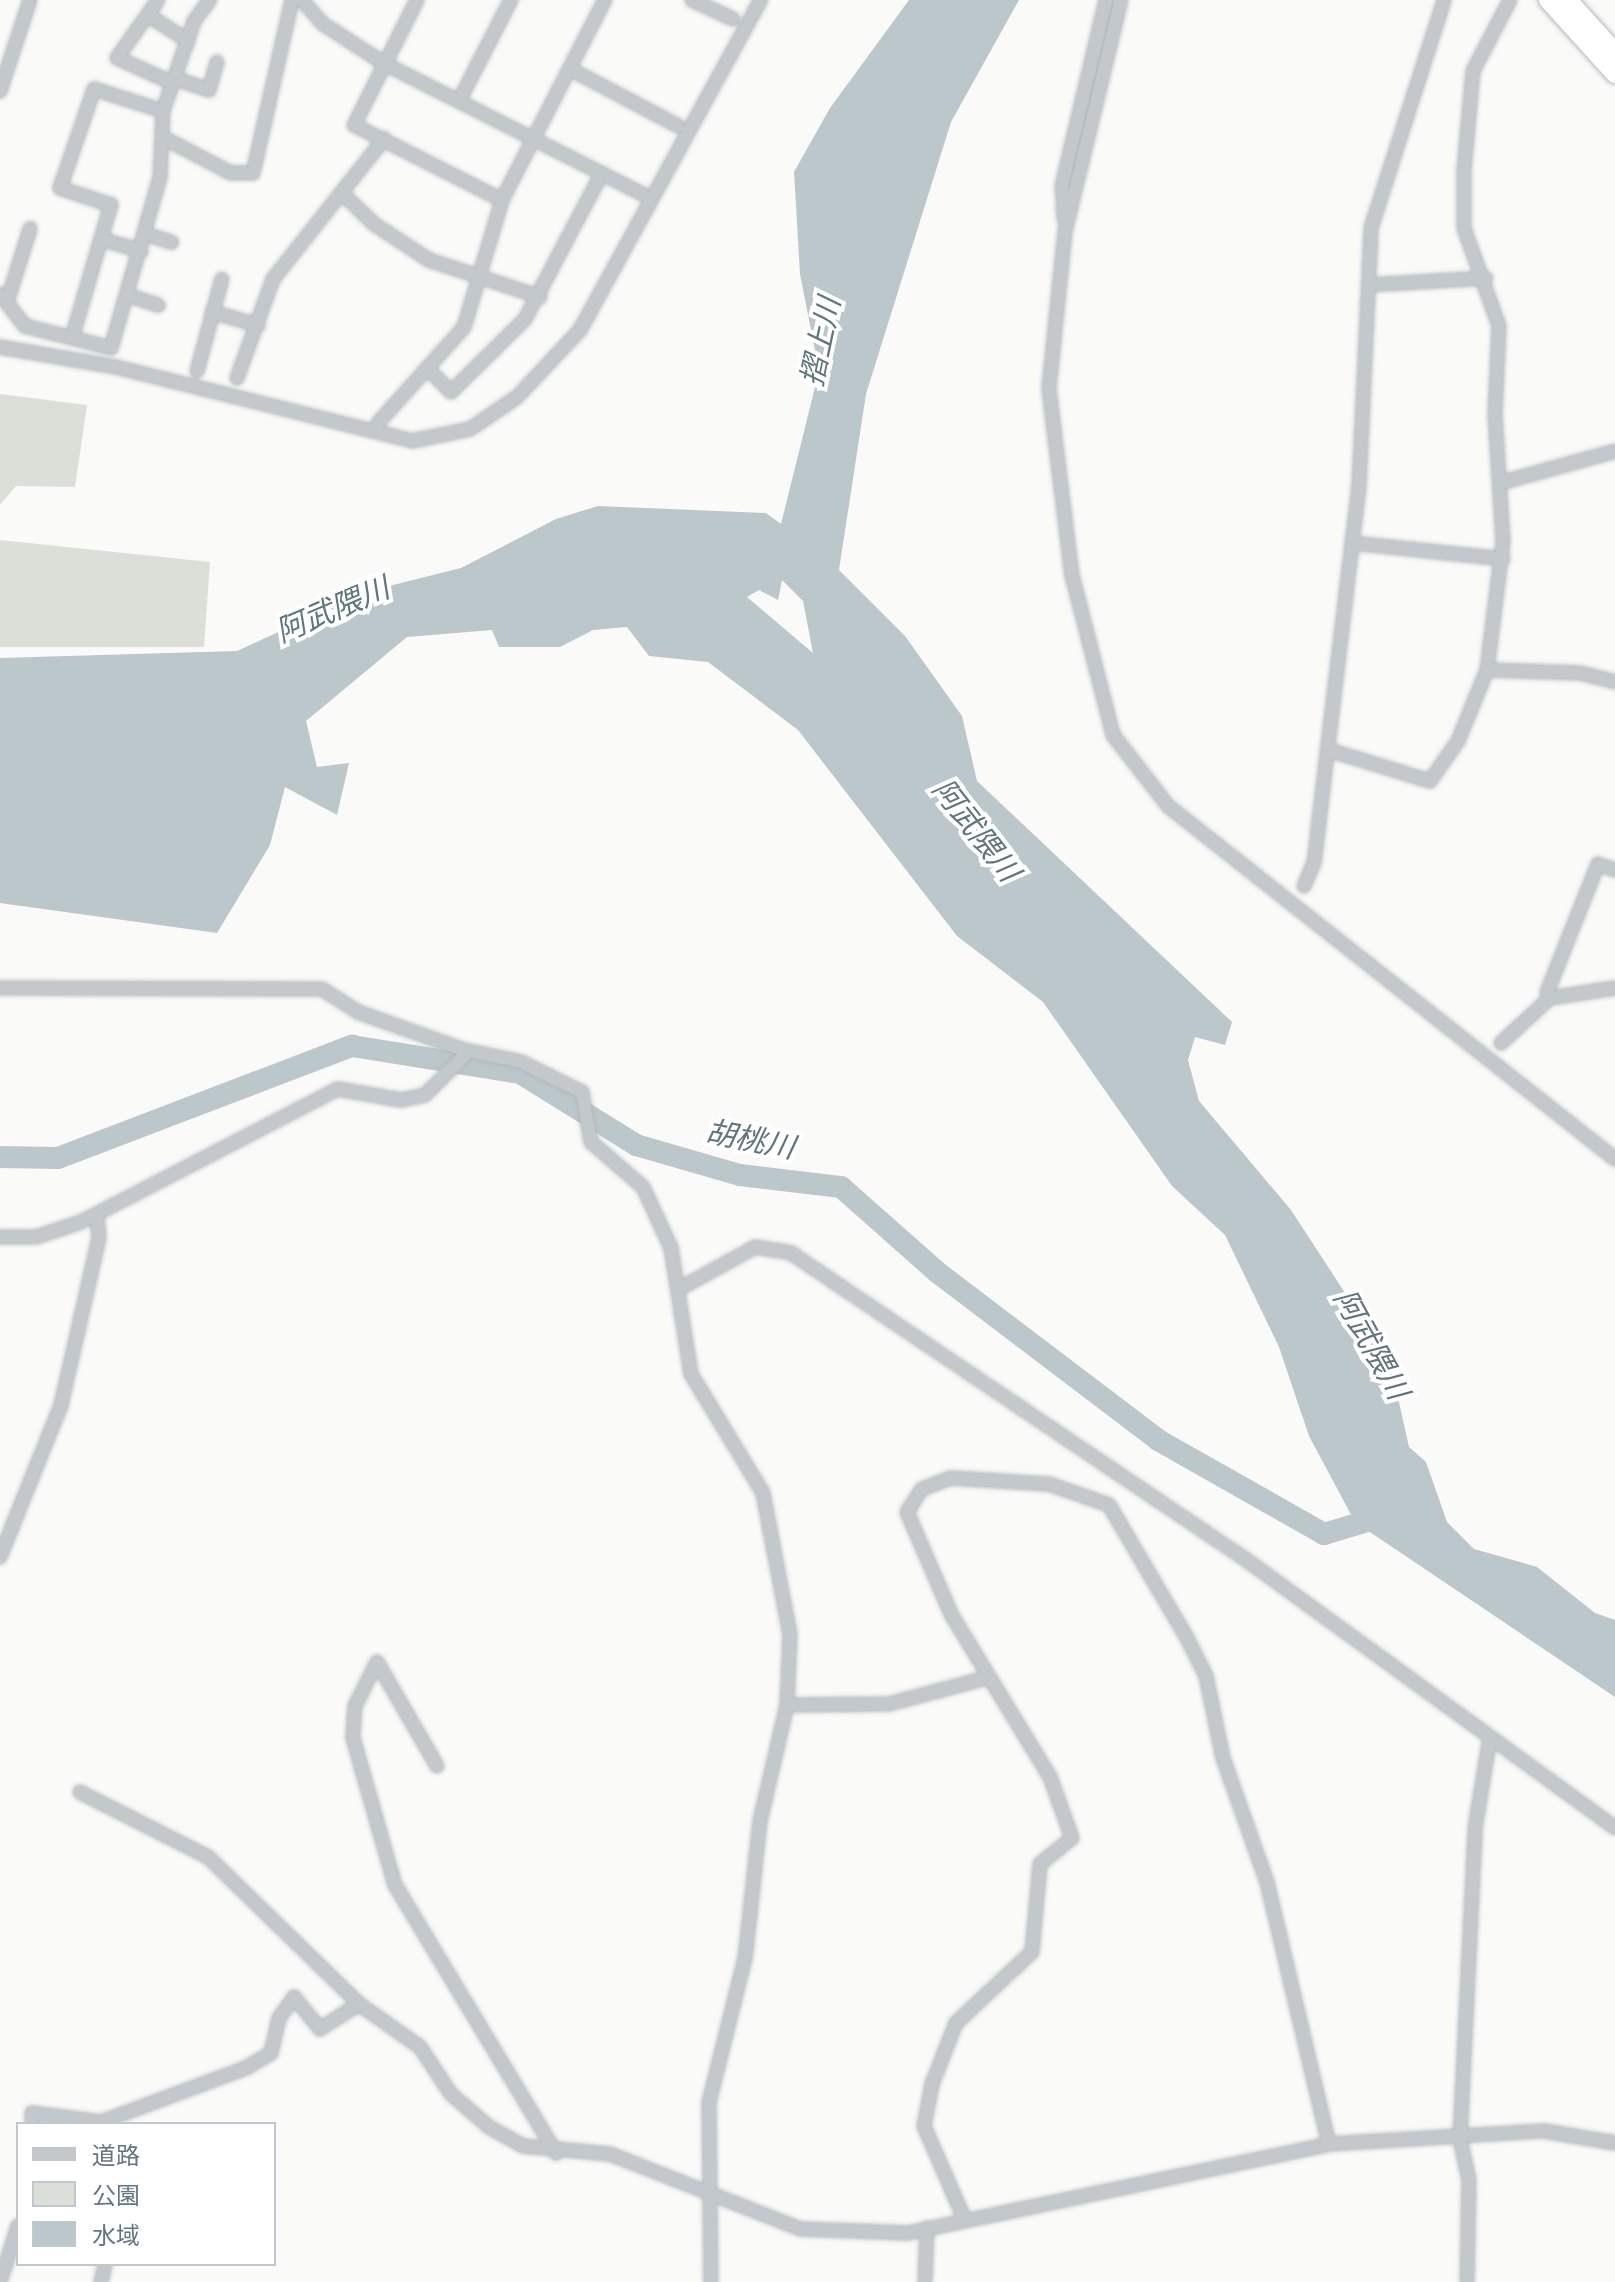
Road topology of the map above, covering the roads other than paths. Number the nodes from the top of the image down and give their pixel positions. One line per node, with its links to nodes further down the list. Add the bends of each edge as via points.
1 (30, 0): 26 (street)
2 (158, 0): 17 (street)
3 (210, 0): 19 (street)
4 (292, 0): 30 (street, via 253,173 231,173)
5 (302, 0): 22 (street, via 323,24)
6 (417, 0): 22 (street)
7 (511, 0): 27 (street)
8 (605, 0): 23 (street)
9 (761, 0): 54 (street, via 580,330 517,397 470,429 412,441 116,367)
10 (1106, 0): 38 (street, via 1062,186)
11 (1121, 0): 38 (street)
12 (1444, 0): 46 (street, via 1375,213)
13 (1510, 0): 44 (street, via 1471,76 1464,228)
14 (1548, 0): 24 (highway)
15 (1568, 0): 20 (highway)
16 (700, 2): 18 (street)
17 (148, 15): 19 (street); 25 (street, via 117,58)
18 (733, 19)
19 (188, 41): 25 (street)
20 (1615, 52)
21 (217, 62): 25 (street, via 209,90)
22 (385, 64): 27 (street); 31 (street, via 354,125)
23 (570, 69): 29 (street); 32 (street)
24 (1615, 74)
25 (174, 80): 28 (street)
26 (0, 91)
27 (459, 101): 32 (street)
28 (163, 111): 30 (street); 40 (street, via 94,89 60,188 111,205)
29 (678, 126)
30 (162, 137): 39 (street)
31 (384, 139): 34 (street); 36 (street)
32 (535, 140): 33 (street); 36 (street)
33 (602, 173): 35 (street); 48 (street)
34 (343, 194): 43 (street, via 374,224 429,260); 52 (street, via 273,279)
35 (644, 195)
36 (502, 200): 43 (street)
37 (30, 229): 49 (street)
38 (1065, 231): 73 (street, via 1049,389 1059,488 1092,658 1125,756 1168,806)
39 (145, 234): 41 (street); 42 (street)
40 (101, 239): 42 (street); 53 (street)
41 (172, 242)
42 (141, 251): 47 (street)
43 (478, 273): 48 (street); 55 (street, via 464,327)
44 (1486, 278): 46 (street); 60 (street, via 1498,313)
45 (222, 279): 51 (street)
46 (1369, 285): 61 (street)
47 (127, 295): 50 (street); 53 (street, via 111,348)
48 (540, 297): 55 (street, via 451,392)
49 (3, 298): 53 (street, via 25,326)
50 (158, 305)
51 (212, 312): 52 (street); 56 (street)
52 (258, 325): 57 (street)
53 (72, 338)
54 (0, 347)
55 (427, 368): 58 (street)
56 (197, 371)
57 (237, 378)
58 (378, 423)
59 (1615, 451): 60 (street)
60 (1500, 483): 62 (street)
61 (1352, 543): 62 (street); 65 (street)
62 (1503, 559): 63 (street)
63 (1487, 670): 64 (street, via 1580,673); 65 (street, via 1458,741 1430,781)
64 (1615, 682)
65 (1329, 750): 67 (street, via 1314,863)
66 (1615, 870): 70 (street, via 1598,864)
67 (1304, 886)
68 (1615, 987): 70 (street)
69 (0, 988): 72 (street, via 322,989 358,1012)
70 (1550, 998): 71 (street)
71 (1501, 1043)
72 (463, 1055): 74 (street, via 438,1083 412,1100 354,1087 332,1091); 76 (street, via 521,1062 582,1092 591,1142 643,1187 671,1248)
73 (1615, 1159)
74 (97, 1215): 75 (street, via 49,1235); 77 (street, via 99,1238 61,1405)
75 (0, 1237)
76 (679, 1289): 79 (street, via 691,1374 763,1493 773,1523 790,1634); 80 (street, via 755,1247 791,1253 1245,1559)
77 (0, 1557)
78 (986, 1678): 79 (street, via 889,1704); 90 (street, via 907,1512 910,1501 935,1483 961,1477 1049,1484 1109,1505 1206,1676 1223,1758 1267,1882); 93 (street, via 1050,1777 1072,1838 1040,1864 1032,1952 956,2023 932,2084 924,2126)
79 (787, 1705): 92 (street, via 760,1821 745,1958 709,2102)
80 (1490, 1737): 83 (street); 88 (street, via 1475,1828)
81 (437, 1766): 91 (street, via 377,1662 355,1706 353,1738 395,1885)
82 (80, 1792): 84 (street, via 208,1857)
83 (1615, 1828)
84 (359, 2004): 87 (street, via 320,2029 294,1997 279,2018 280,2040 246,2068); 91 (street, via 420,2047 451,2094 489,2127)
85 (32, 2122): 86 (street, via 32,2113)
86 (101, 2122)
87 (101, 2122)
88 (1460, 2139): 89 (street, via 1544,2131); 90 (street); 99 (street, via 1469,2180)
89 (1615, 2143)
90 (1329, 2144): 93 (street)
91 (556, 2153): 92 (street, via 610,2154)
92 (714, 2199): 94 (street, via 826,2233); 97 (street)
93 (964, 2218): 94 (street)
94 (927, 2228): 98 (street)
95 (16, 2232): 96 (street)
96 (0, 2282)
97 (711, 2282)
98 (925, 2282)
99 (1467, 2282)

